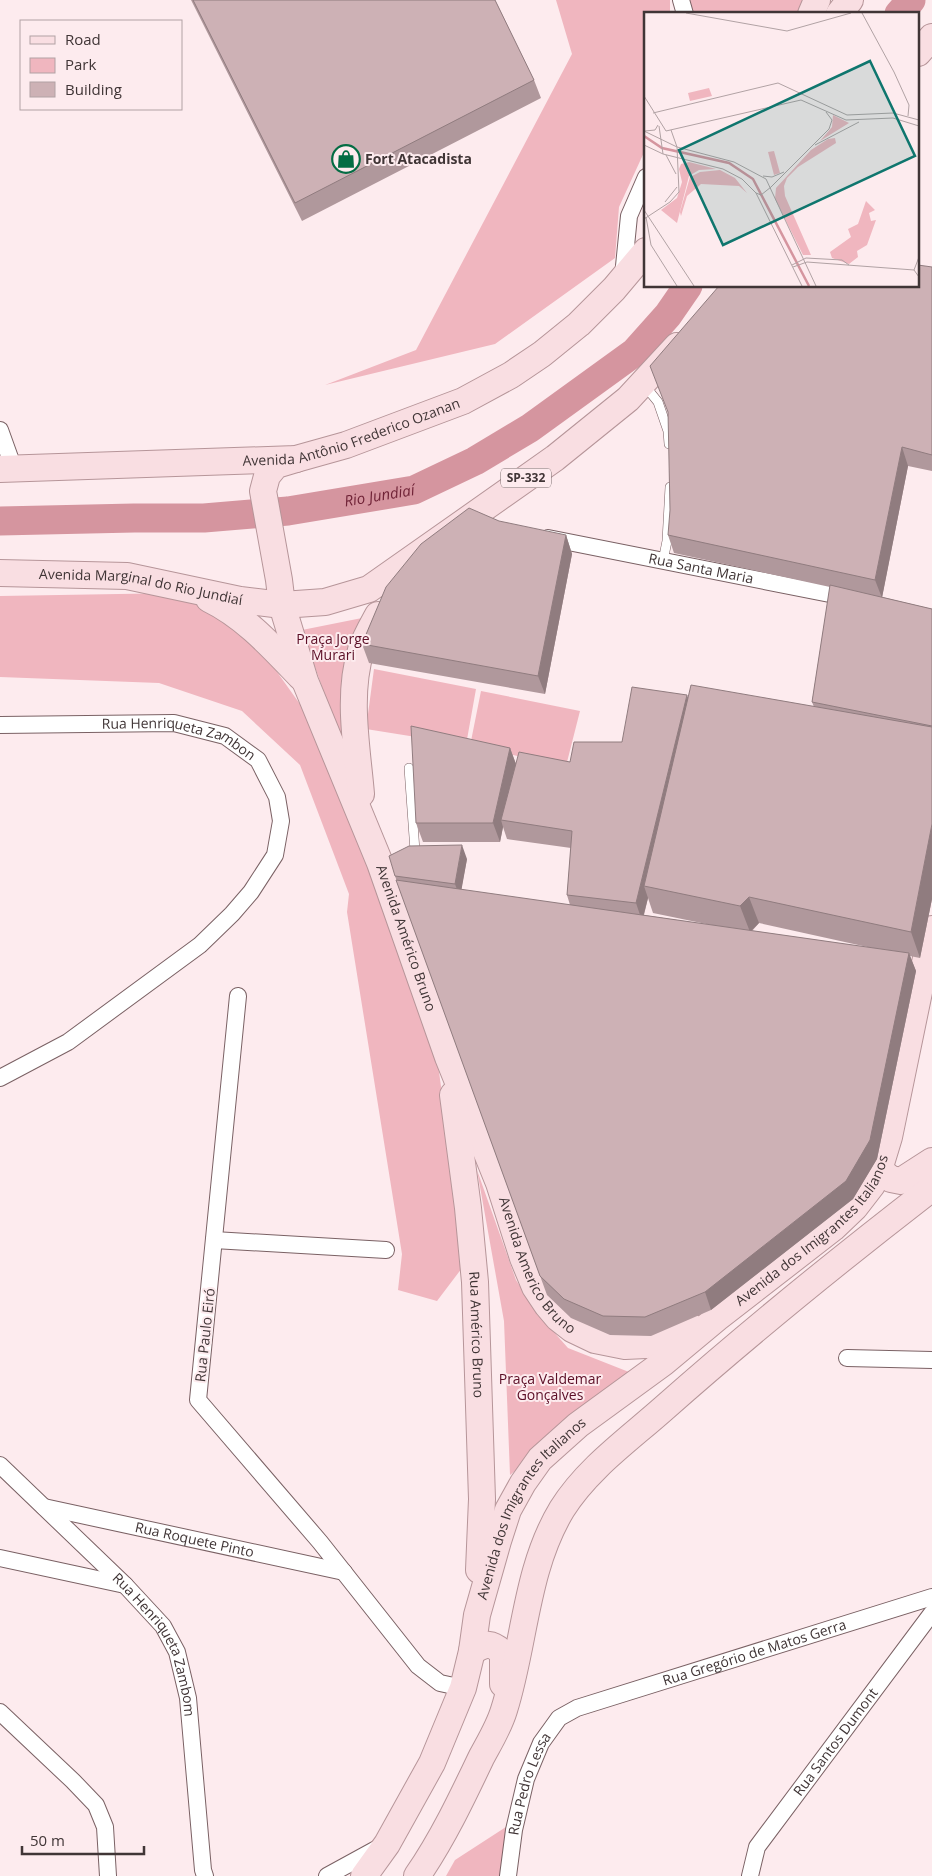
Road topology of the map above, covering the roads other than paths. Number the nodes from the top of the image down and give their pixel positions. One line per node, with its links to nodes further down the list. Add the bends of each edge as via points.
1 (817, 0): 3 (main road)
2 (850, 0): 4 (main road)
3 (813, 12)
4 (841, 12)
5 (932, 37): 6 (main road)
6 (920, 51)
7 (644, 182): 9 (street, via 629,216)
8 (644, 253): 9 (main road, Avenida Antônio Frederico Ozanan)
9 (623, 278): 14 (main road, Avenida Antônio Frederico Ozanan, via 578,324 542,354 503,379 462,401 394,428)
10 (693, 328): 11 (main road, SP-332)
11 (643, 384): 13 (lane, via 658,402 668,431); 18 (main road, SP-332, via 479,520)
12 (0, 430): 15 (street)
13 (670, 457)
14 (296, 458): 15 (main road, Avenida Antônio Frederico Ozanan); 22 (main road, via 276,465 267,476 263,491)
15 (7, 469)
16 (671, 475): 19 (lane, via 668,541)
17 (529, 534): 19 (street, Rua Santa Maria)
18 (419, 554): 22 (main road, SP-332, via 369,588 325,602); 27 (main road, via 384,601 362,650 355,679 354,714)
19 (663, 561): 23 (street, Rua Santa Maria)
20 (0, 573): 21 (main road, Avenida Marginal do Rio Jundiaí, via 127,576)
21 (181, 586): 22 (main road, Avenida Marginal do Rio Jundiaí, via 240,600); 24 (main road, via 222,605 263,636)
22 (280, 593): 24 (main road)
23 (865, 601)
24 (305, 681): 27 (main road)
25 (0, 725): 32 (street, Rua Henriqueta Zambon, via 174,723 225,736 258,760 276,797 281,821 274,855 251,892 200,945 68,1042)
26 (409, 768): 28 (lane)
27 (363, 819): 31 (main road, Avenida Américo Bruno)
28 (415, 851)
29 (932, 928): 34 (main road, Avenida dos Imigrantes Italianos, via 907,1027 889,1137)
30 (238, 996): 36 (street, Rua Paulo Eiró)
31 (448, 1057): 39 (main road, Avenida Americo Bruno, via 499,1183 532,1280 558,1318 595,1340 625,1346 666,1340 692,1326); 49 (main road, Rua Américo Bruno, via 475,1282 482,1499)
32 (0, 1078)
33 (932, 1161): 34 (main road, via 901,1181)
34 (875, 1178): 37 (main road, via 887,1198 886,1207); 39 (main road, Avenida dos Imigrantes Italianos, via 855,1208 833,1228)
35 (932, 1188): 37 (main road, Avenida dos Imigrantes Italianos)
36 (214, 1240): 38 (street); 45 (street, Rua Paulo Eiró, via 198,1400)
37 (857, 1246): 54 (main road, Avenida dos Imigrantes Italianos, via 692,1383 580,1484 561,1510 542,1550 530,1590)
38 (386, 1250)
39 (717, 1318): 49 (main road, Avenida dos Imigrantes Italianos, via 578,1425 540,1459 508,1510)
40 (847, 1358): 41 (street)
41 (932, 1360)
42 (0, 1465): 43 (street, Rua Henriqueta Zambom)
43 (44, 1506): 45 (street, Rua Roquete Pinto); 46 (street, Rua Henriqueta Zambom)
44 (0, 1558): 46 (street)
45 (344, 1572): 51 (street, Rua Paulo Eiró, via 418,1666 440,1683)
46 (125, 1585): 57 (street, Rua Henriqueta Zambom, via 163,1626 177,1652 188,1698)
47 (932, 1597): 52 (street, Rua Gregório de Matos Gerra)
48 (932, 1613): 62 (street, Rua Santos Dumont, via 758,1847)
49 (477, 1615): 50 (main road, Avenida dos Imigrantes Italianos)
50 (472, 1651): 51 (main road, Avenida dos Imigrantes Italianos); 54 (main road, via 487,1644 496,1646 503,1653)
51 (463, 1688): 55 (main road, Avenida dos Imigrantes Italianos, via 432,1763)
52 (577, 1708): 61 (street, Rua Pedro Lessa, via 559,1718 542,1743 526,1779)
53 (0, 1712): 56 (street, via 96,1805 105,1827)
54 (504, 1712): 60 (main road, Avenida dos Imigrantes Italianos, via 461,1799)
55 (387, 1844): 58 (street); 59 (main road, Avenida dos Imigrantes Italianos)
56 (108, 1876)
57 (205, 1876)
58 (327, 1876)
59 (364, 1876)
60 (417, 1876)
61 (508, 1876)
62 (750, 1876)

